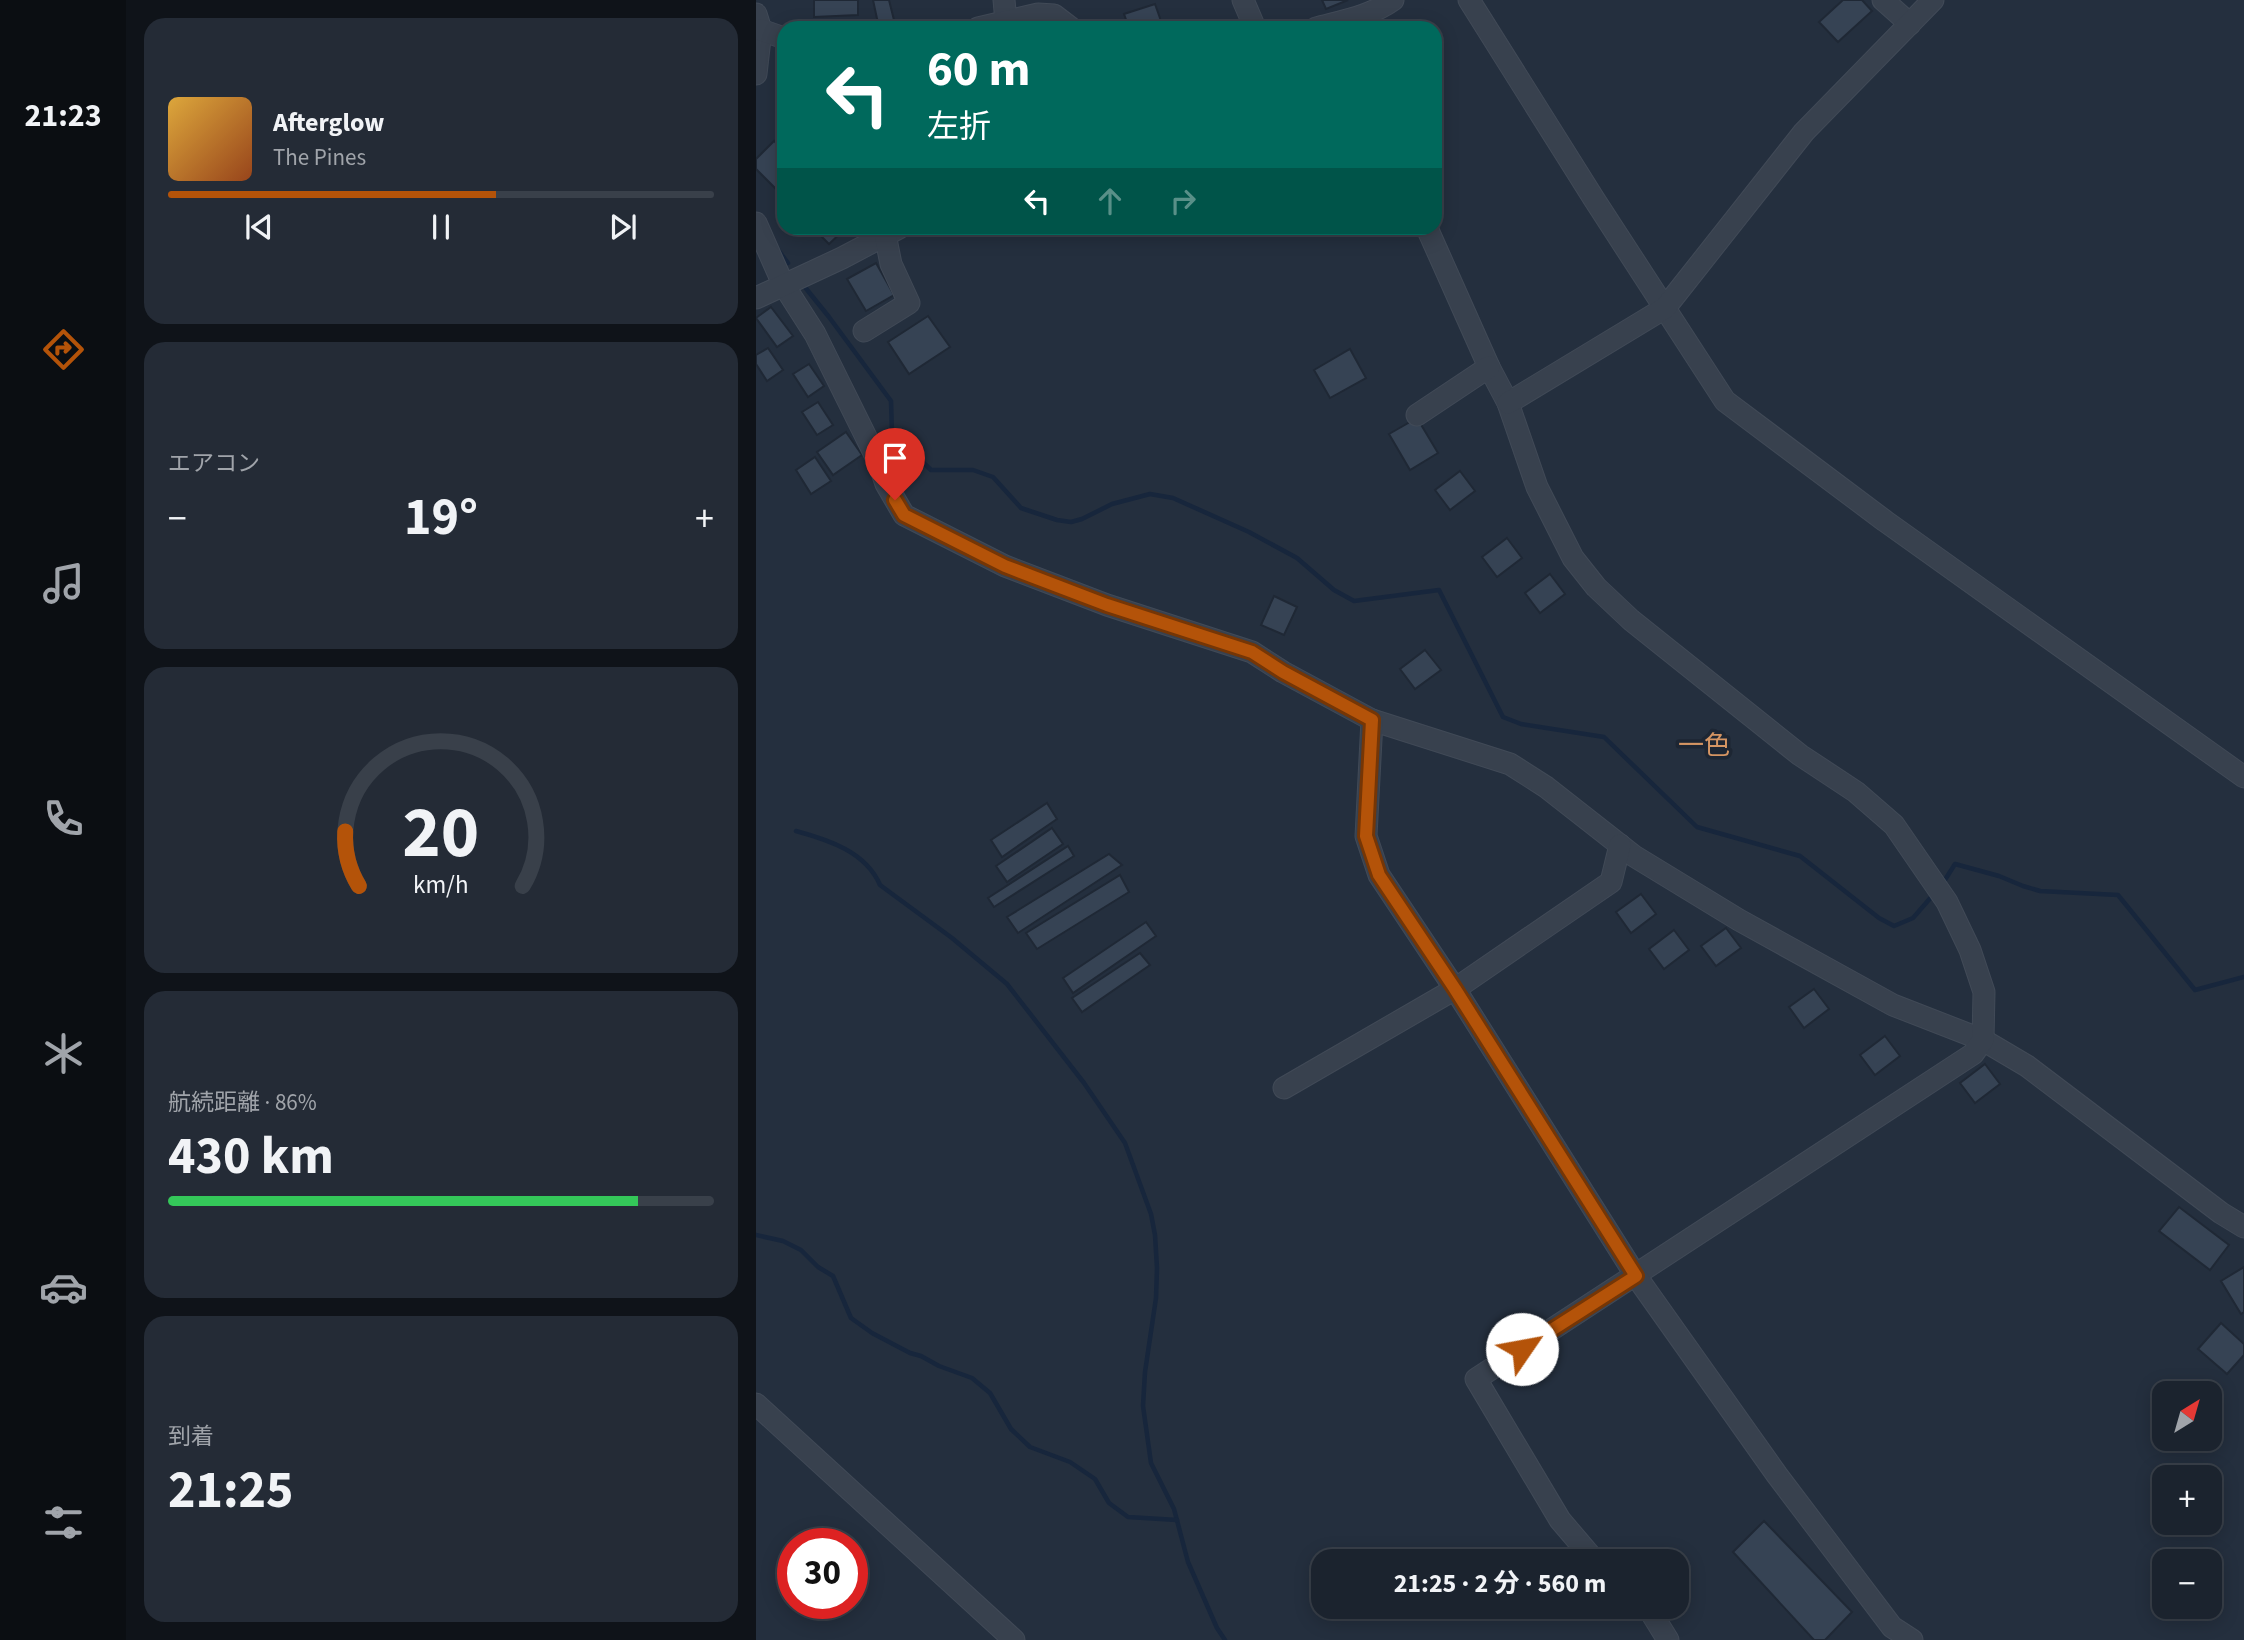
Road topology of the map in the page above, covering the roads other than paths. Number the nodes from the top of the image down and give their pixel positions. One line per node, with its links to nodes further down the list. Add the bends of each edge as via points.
1 (1004, 0): 7 (street)
2 (1243, 0): 10 (street)
3 (1394, 0): 11 (street)
4 (1469, 0): 22 (street)
5 (1883, 0): 13 (street)
6 (1933, 0): 13 (street)
7 (1006, 21)
8 (1010, 21): 9 (street, via 1038,14)
9 (1062, 21)
10 (1252, 21)
11 (1344, 21)
12 (758, 22): 14 (street); 15 (street)
13 (1910, 24): 22 (street, via 1804,132)
14 (777, 34)
15 (756, 74)
16 (756, 223): 20 (street)
17 (885, 235): 20 (street)
18 (892, 235): 23 (street, via 891,264 909,303)
19 (1430, 235): 24 (street)
20 (783, 284): 21 (street); 27 (street, via 815,334 904,515 1005,566 1252,652)
21 (756, 298)
22 (1665, 308): 25 (street); 28 (street, via 1725,401)
23 (864, 331)
24 (1489, 367): 25 (street); 26 (street)
25 (1508, 403): 31 (street, via 1537,487 1573,558 1596,587 1800,755 1856,792 1894,825 1947,902 1970,950 1984,992)
26 (1418, 415)
27 (1372, 720): 29 (street, via 1510,764); 30 (street, via 1366,836 1379,875)
28 (2244, 777)
29 (1620, 845): 30 (street, via 1611,882); 31 (street, via 1826,970 1893,1005)
30 (1455, 989): 32 (street); 34 (street)
31 (1983, 1040): 33 (street, via 2027,1066); 34 (street, via 1973,1054)
32 (1284, 1088)
33 (2244, 1227)
34 (1636, 1276): 36 (street, via 1476,1379 1560,1520); 40 (street, via 1892,1627)
35 (756, 1405): 38 (street)
36 (1585, 1549)
37 (1655, 1619): 39 (street)
38 (1014, 1640)
39 (1668, 1640)
40 (1912, 1640)

